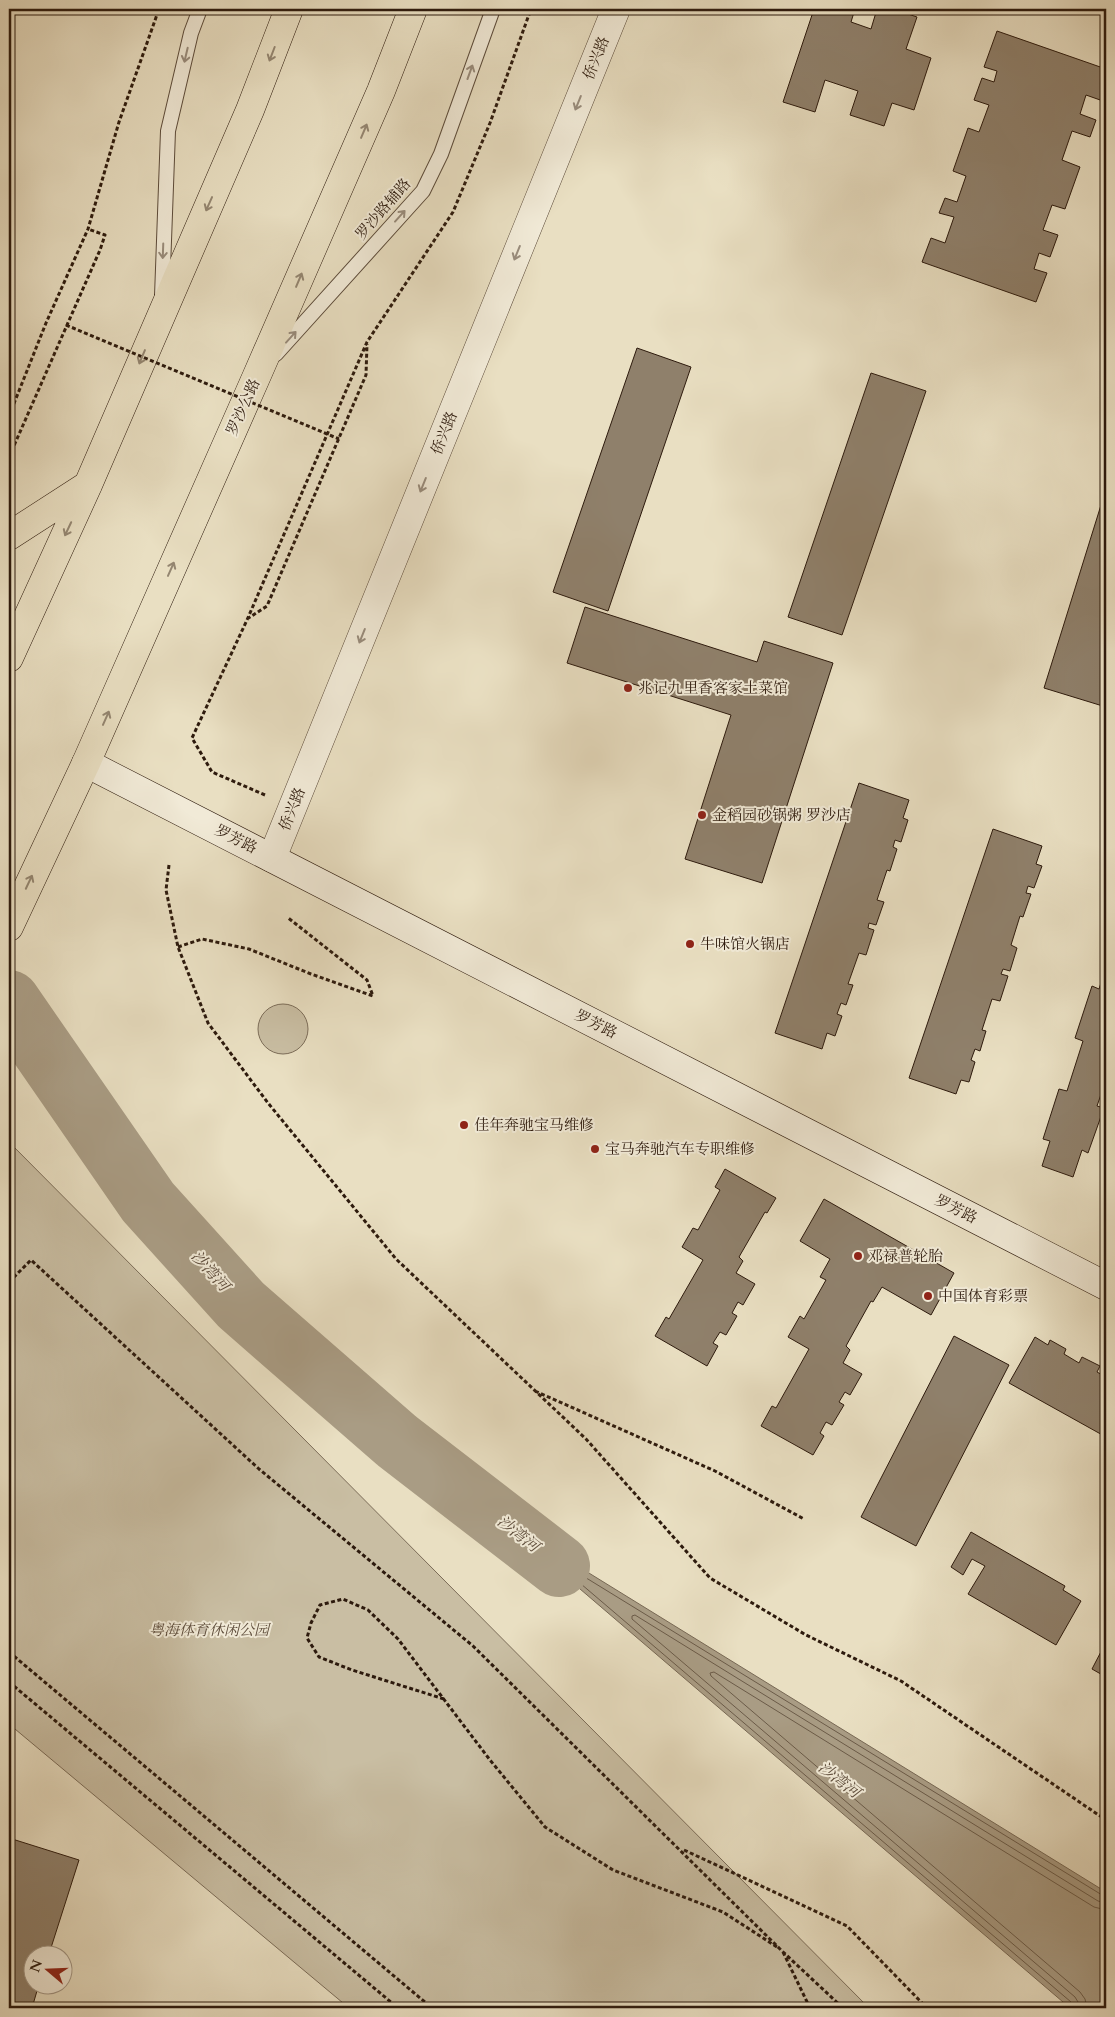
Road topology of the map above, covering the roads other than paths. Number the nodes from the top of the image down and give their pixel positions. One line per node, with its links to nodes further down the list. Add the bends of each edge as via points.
1 (200, 9): 6 (lane, one-way to 6, via 191,33 168,132)
2 (289, 9): 6 (highway, one-way to 6, via 250,110)
3 (413, 9): 7 (highway, 罗沙公路, one-way to 3, via 381,91)
4 (493, 9): 7 (lane, 罗沙路辅路, one-way to 4, via 423,191 441,154)
5 (616, 9): 12 (main road, 侨兴路, one-way to 12)
6 (161, 312): 8 (highway, one-way to 8)
7 (258, 373): 11 (highway, 罗沙公路, one-way to 7)
8 (88, 484): 9 (highway); 10 (highway, one-way to 10)
9 (9, 536)
10 (9, 658)
11 (86, 762): 12 (main road, 罗芳路); 13 (highway, 罗沙公路, one-way to 11)
12 (272, 858): 14 (main road, 罗芳路)
13 (9, 926)
14 (1106, 1286)

